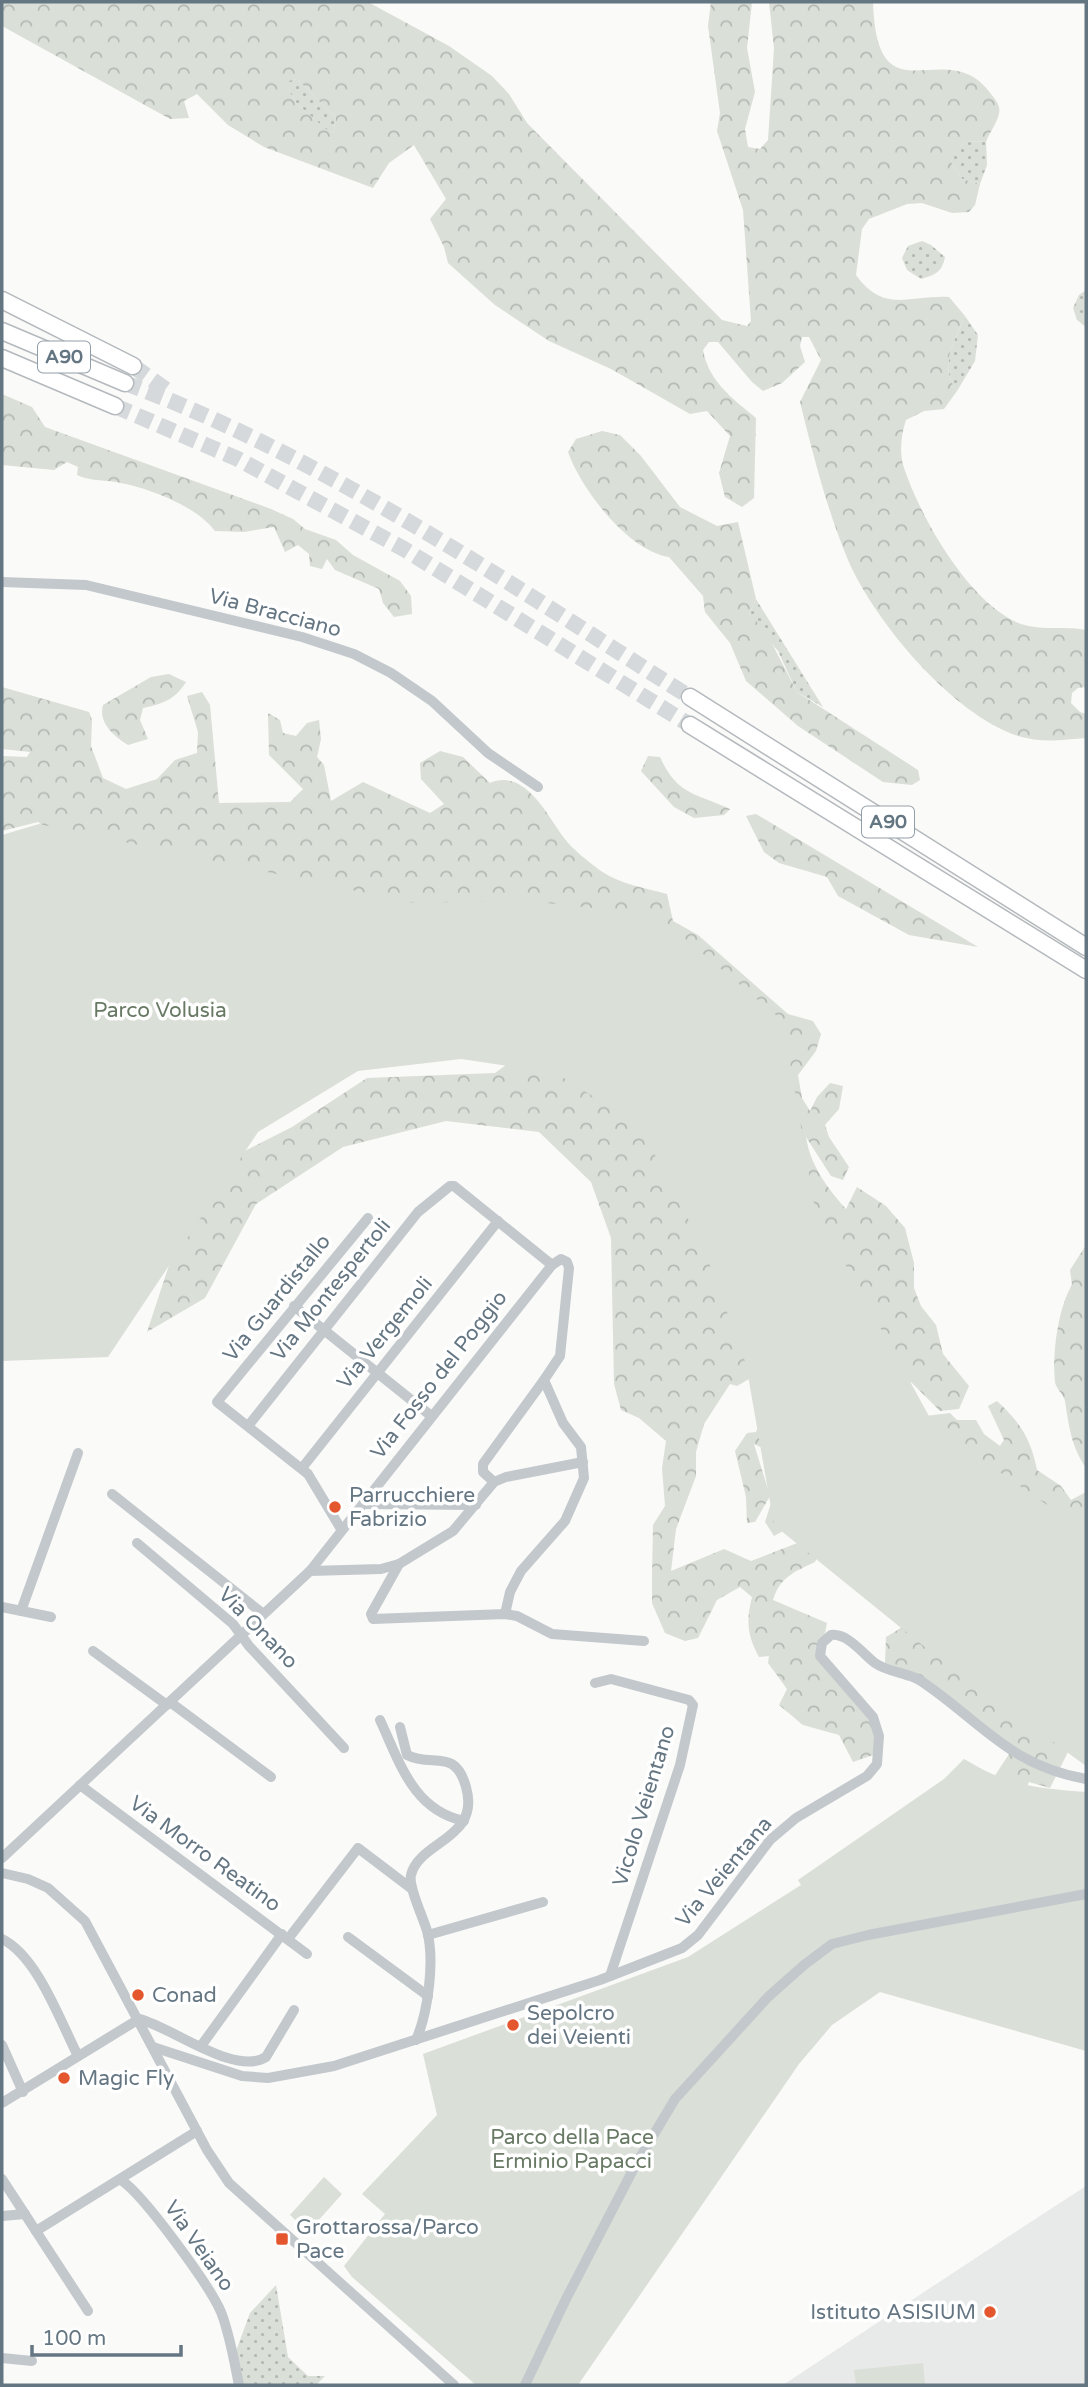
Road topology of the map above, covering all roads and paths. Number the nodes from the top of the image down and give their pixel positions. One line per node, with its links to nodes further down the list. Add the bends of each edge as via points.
1 (2, 300): 4 (highway)
2 (2, 331): 5 (highway, A90)
3 (2, 360): 6 (highway, A90)
4 (133, 366)
5 (125, 383)
6 (115, 406)
7 (2, 582): 10 (street, Via Bracciano, via 112,590 354,654 432,701 488,753)
8 (690, 697): 11 (highway, A90)
9 (690, 725): 12 (highway, A90)
10 (538, 787)
11 (1086, 947)
12 (1086, 970)
13 (368, 1218): 16 (street, Via Guardistallo)
14 (498, 1221): 15 (street); 17 (street, Via Montespertoli, via 452,1185 418,1212); 18 (street, Via Vergemoli)
15 (552, 1265): 19 (street, via 565,1261 569,1268 560,1356); 20 (street, Via Fosso del Poggio)
16 (294, 1306): 17 (street); 21 (street, Via Guardistallo, via 217,1402)
17 (324, 1329): 18 (street); 21 (street, Via Montespertoli)
18 (377, 1372): 20 (street); 24 (street, Via Vergemoli)
19 (544, 1380): 23 (street, via 563,1423 581,1447); 25 (street, via 483,1464 483,1472)
20 (430, 1415): 27 (street, Via Fosso del Poggio)
21 (248, 1426): 24 (street)
22 (78, 1453): 34 (street)
23 (583, 1462): 25 (street); 36 (street, via 583,1480 566,1519 521,1571)
24 (302, 1468): 29 (street)
25 (494, 1482): 28 (street)
26 (112, 1494): 35 (street)
27 (363, 1504): 28 (street); 29 (street, Via Fosso del Poggio)
28 (477, 1505): 31 (street, via 450,1534)
29 (341, 1530): 32 (street, Via Fosso del Poggio)
30 (137, 1543): 38 (street, Via Onano)
31 (399, 1564): 32 (street, via 381,1569); 36 (street, via 371,1614 373,1619)
32 (310, 1571): 35 (street, Via Fosso del Poggio)
33 (2, 1607): 34 (street)
34 (21, 1611): 37 (street)
35 (262, 1614): 38 (street, Via Fosso del Poggio)
36 (505, 1614): 39 (street, via 552,1634)
37 (51, 1617)
38 (241, 1635): 42 (street, Via Fosso del Poggio); 45 (street, Via Onano)
39 (644, 1641)
40 (93, 1651): 42 (street)
41 (595, 1683): 60 (street, Vicolo Veientano, via 611,1679 694,1705 680,1765)
42 (169, 1704): 46 (street); 48 (street, Via Fosso del Poggio)
43 (380, 1720): 49 (street, via 418,1797)
44 (400, 1727): 49 (street, via 403,1750 409,1757 450,1762 459,1770 469,1799)
45 (344, 1748)
46 (271, 1777)
47 (1086, 1779): 60 (street, Via Veientana, via 1024,1760 919,1679 883,1668 842,1636 831,1635 822,1643 820,1656 876,1723 879,1748 873,1771 778,1832 688,1945)
48 (80, 1785): 50 (street, Via Fosso del Poggio); 56 (street, Via Morro Reatino)
49 (464, 1821): 52 (street, via 413,1868)
50 (2, 1858)
51 (2, 1873): 63 (street, via 41,1884 76,1911)
52 (411, 1889): 55 (street); 56 (street, via 358,1848)
53 (1086, 1894): 82 (street, via 832,1944 804,1965 768,1997 675,2099 635,2166)
54 (542, 1902): 55 (street)
55 (428, 1935): 61 (street)
56 (285, 1937): 59 (street, Via Morro Reatino); 66 (street)
57 (348, 1937): 61 (street)
58 (2, 1939): 68 (street, via 33,1968)
59 (307, 1954)
60 (610, 1976): 64 (street, Via Veientana)
61 (428, 1996): 64 (street, via 426,2019)
62 (294, 2010): 66 (street, via 261,2060 235,2060)
63 (139, 2020): 66 (street); 67 (street); 68 (street)
64 (416, 2040): 67 (street, Via Veientana, via 334,2066 268,2078 216,2069)
65 (2, 2045): 69 (street)
66 (201, 2046)
67 (153, 2047): 71 (street)
68 (78, 2056): 69 (street)
69 (23, 2092): 70 (street)
70 (2, 2103)
71 (197, 2131): 73 (street); 81 (street, via 237,2192)
72 (2, 2179): 74 (street)
73 (121, 2180): 76 (street); 80 (street, Via Veiano, via 154,2214 216,2302)
74 (25, 2214): 75 (street); 76 (street)
75 (2, 2216)
76 (36, 2231): 77 (street)
77 (88, 2311)
78 (2, 2358): 79 (street)
79 (32, 2361)
80 (239, 2385)
81 (454, 2385)
82 (526, 2385)

